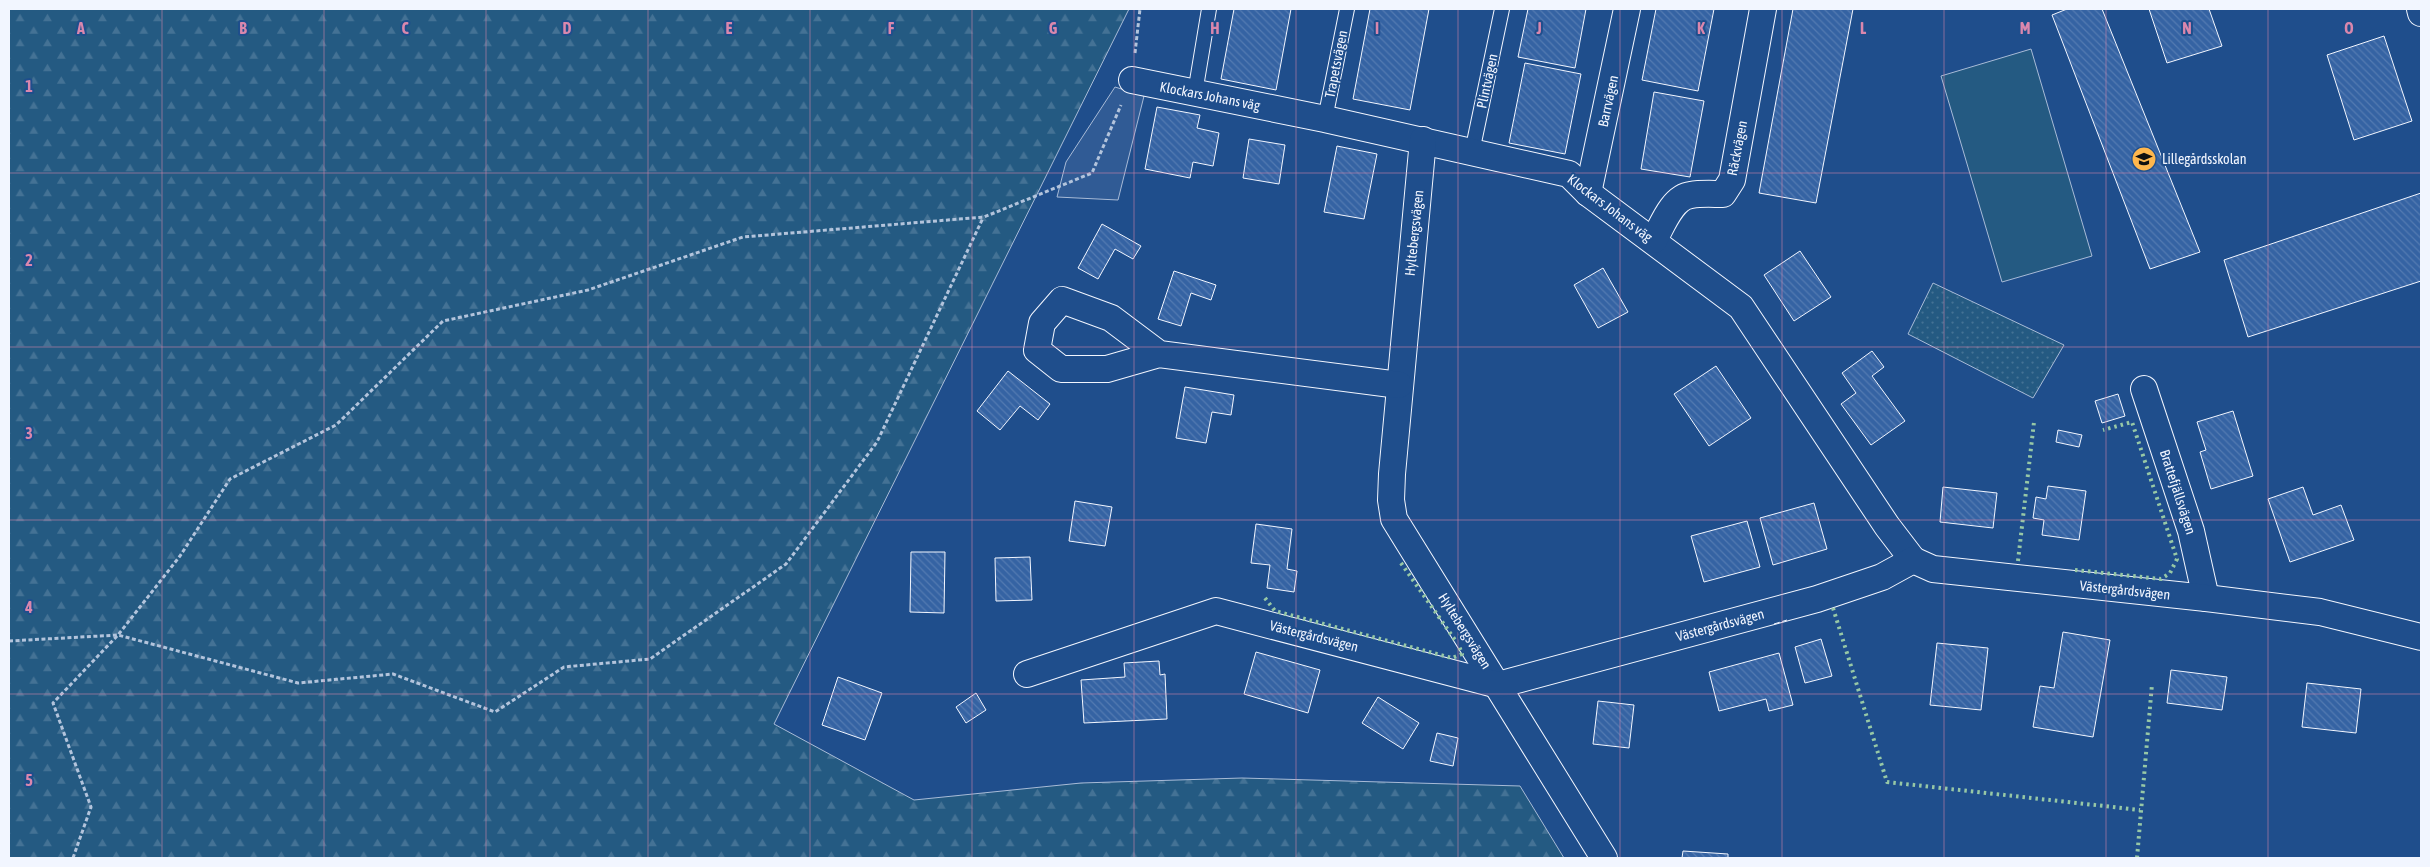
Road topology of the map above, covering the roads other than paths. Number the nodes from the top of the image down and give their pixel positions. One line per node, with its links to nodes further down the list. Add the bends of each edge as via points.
1 (1209, 9): 9 (lane)
2 (1347, 9): 10 (lane, Trapetsvägen)
3 (1502, 9): 12 (lane, Plintvägen)
4 (1627, 9): 13 (street, Barrvägen)
5 (1763, 9): 14 (street, Räckvägen, via 1732,180 1723,194 1689,194 1680,199)
6 (2420, 9): 7 (street)
7 (2421, 13)
8 (1132, 80): 9 (street, Klockars Johans väg)
9 (1195, 93): 10 (street, Klockars Johans väg)
10 (1325, 119): 11 (street, Klockars Johans väg)
11 (1423, 140): 12 (street, Klockars Johans väg); 16 (street, Hyltebergsvägen)
12 (1472, 152): 13 (street, Klockars Johans väg, via 1569,174)
13 (1588, 193): 14 (street, Klockars Johans väg)
14 (1654, 240): 18 (street, Klockars Johans väg, via 1741,307)
15 (1159, 354): 16 (street)
16 (1399, 385): 22 (street, Hyltebergsvägen, via 1391,500 1394,519)
17 (2144, 389): 19 (street, Brattefjällsvägen, via 2191,531)
18 (1913, 560): 19 (street, Västergårdsvägen, via 1933,569); 22 (street, Västergårdsvägen, via 1882,577 1817,599)
19 (2206, 598): 20 (street, Västergårdsvägen, via 2320,612)
20 (2421, 637)
21 (1028, 674): 22 (street, Västergårdsvägen, via 1216,611)
22 (1498, 685): 23 (street, Hyltebergsvägen)
23 (1604, 858)

